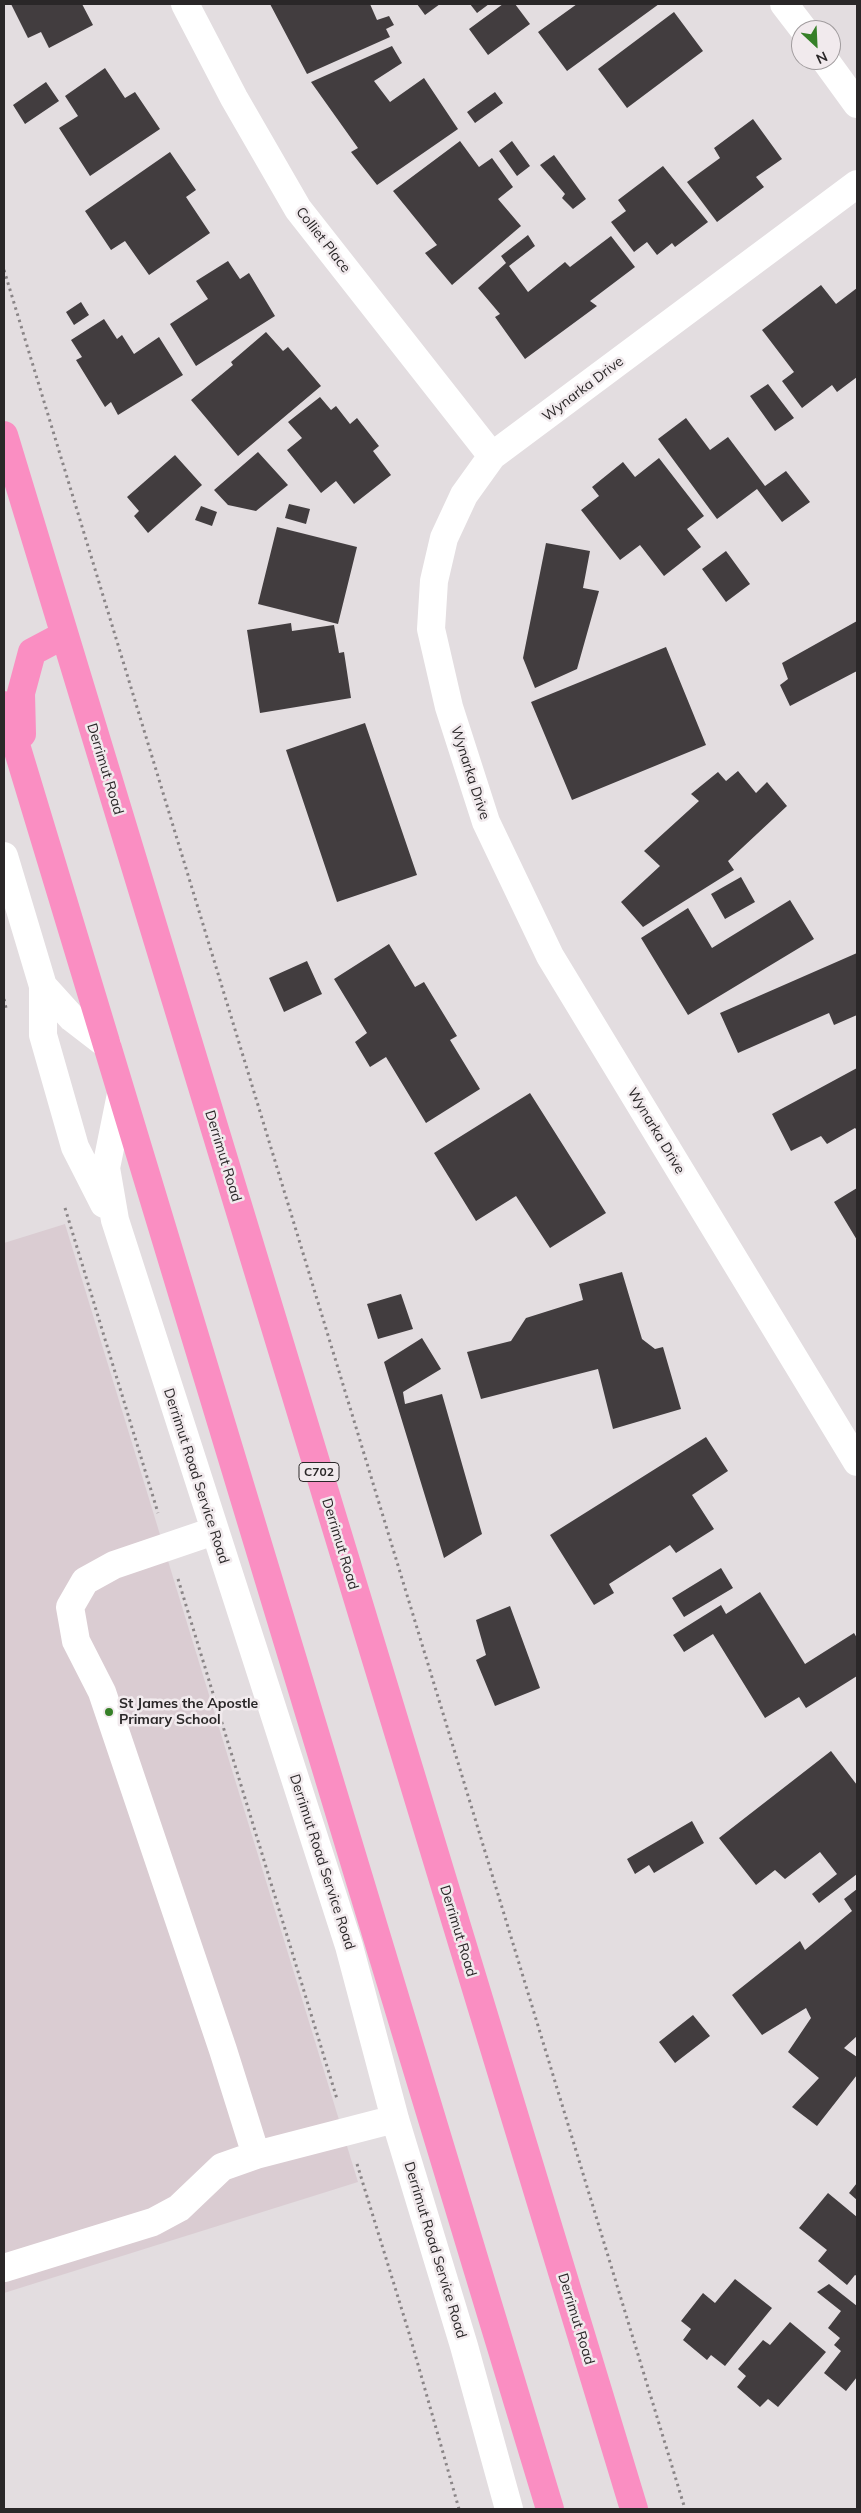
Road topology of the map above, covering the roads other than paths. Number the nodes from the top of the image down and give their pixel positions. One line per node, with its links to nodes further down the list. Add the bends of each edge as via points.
1 (185, 4): 8 (street, Colliet Place, via 298,209)
2 (784, 4): 3 (street)
3 (796, 20)
4 (832, 70): 5 (street)
5 (857, 104)
6 (857, 184): 8 (street, Wynarka Drive)
7 (4, 435): 9 (highway, Derrimut Road / C702)
8 (492, 456): 17 (street, Wynarka Drive, via 464,495 444,538 434,581 431,629 449,707 486,822 550,956)
9 (64, 635): 11 (highway, via 32,652 21,693); 24 (highway, Derrimut Road / C702)
10 (4, 704): 11 (highway)
11 (23, 768): 14 (highway)
12 (4, 856): 13 (street, Derrimut Road Service Road)
13 (43, 986): 14 (street, Derrimut Road Service Road, via 72,1018); 16 (street, Derrimut Road Service Road, via 43,1035 75,1147)
14 (107, 1045): 15 (highway)
15 (121, 1094): 16 (street, Derrimut Road Service Road, via 106,1168); 23 (highway)
16 (114, 1220): 18 (street, Derrimut Road Service Road)
17 (857, 1462)
18 (214, 1532): 19 (street, Derrimut Road Service Road, via 350,1946); 20 (street, via 114,1565 85,1581 70,1607 76,1641 102,1692)
19 (394, 2119): 20 (street); 22 (street, Derrimut Road Service Road, via 464,2346)
20 (256, 2155): 21 (street, via 222,2167 179,2208 153,2222)
21 (4, 2268)
22 (509, 2509)
23 (550, 2509)
24 (634, 2509)

